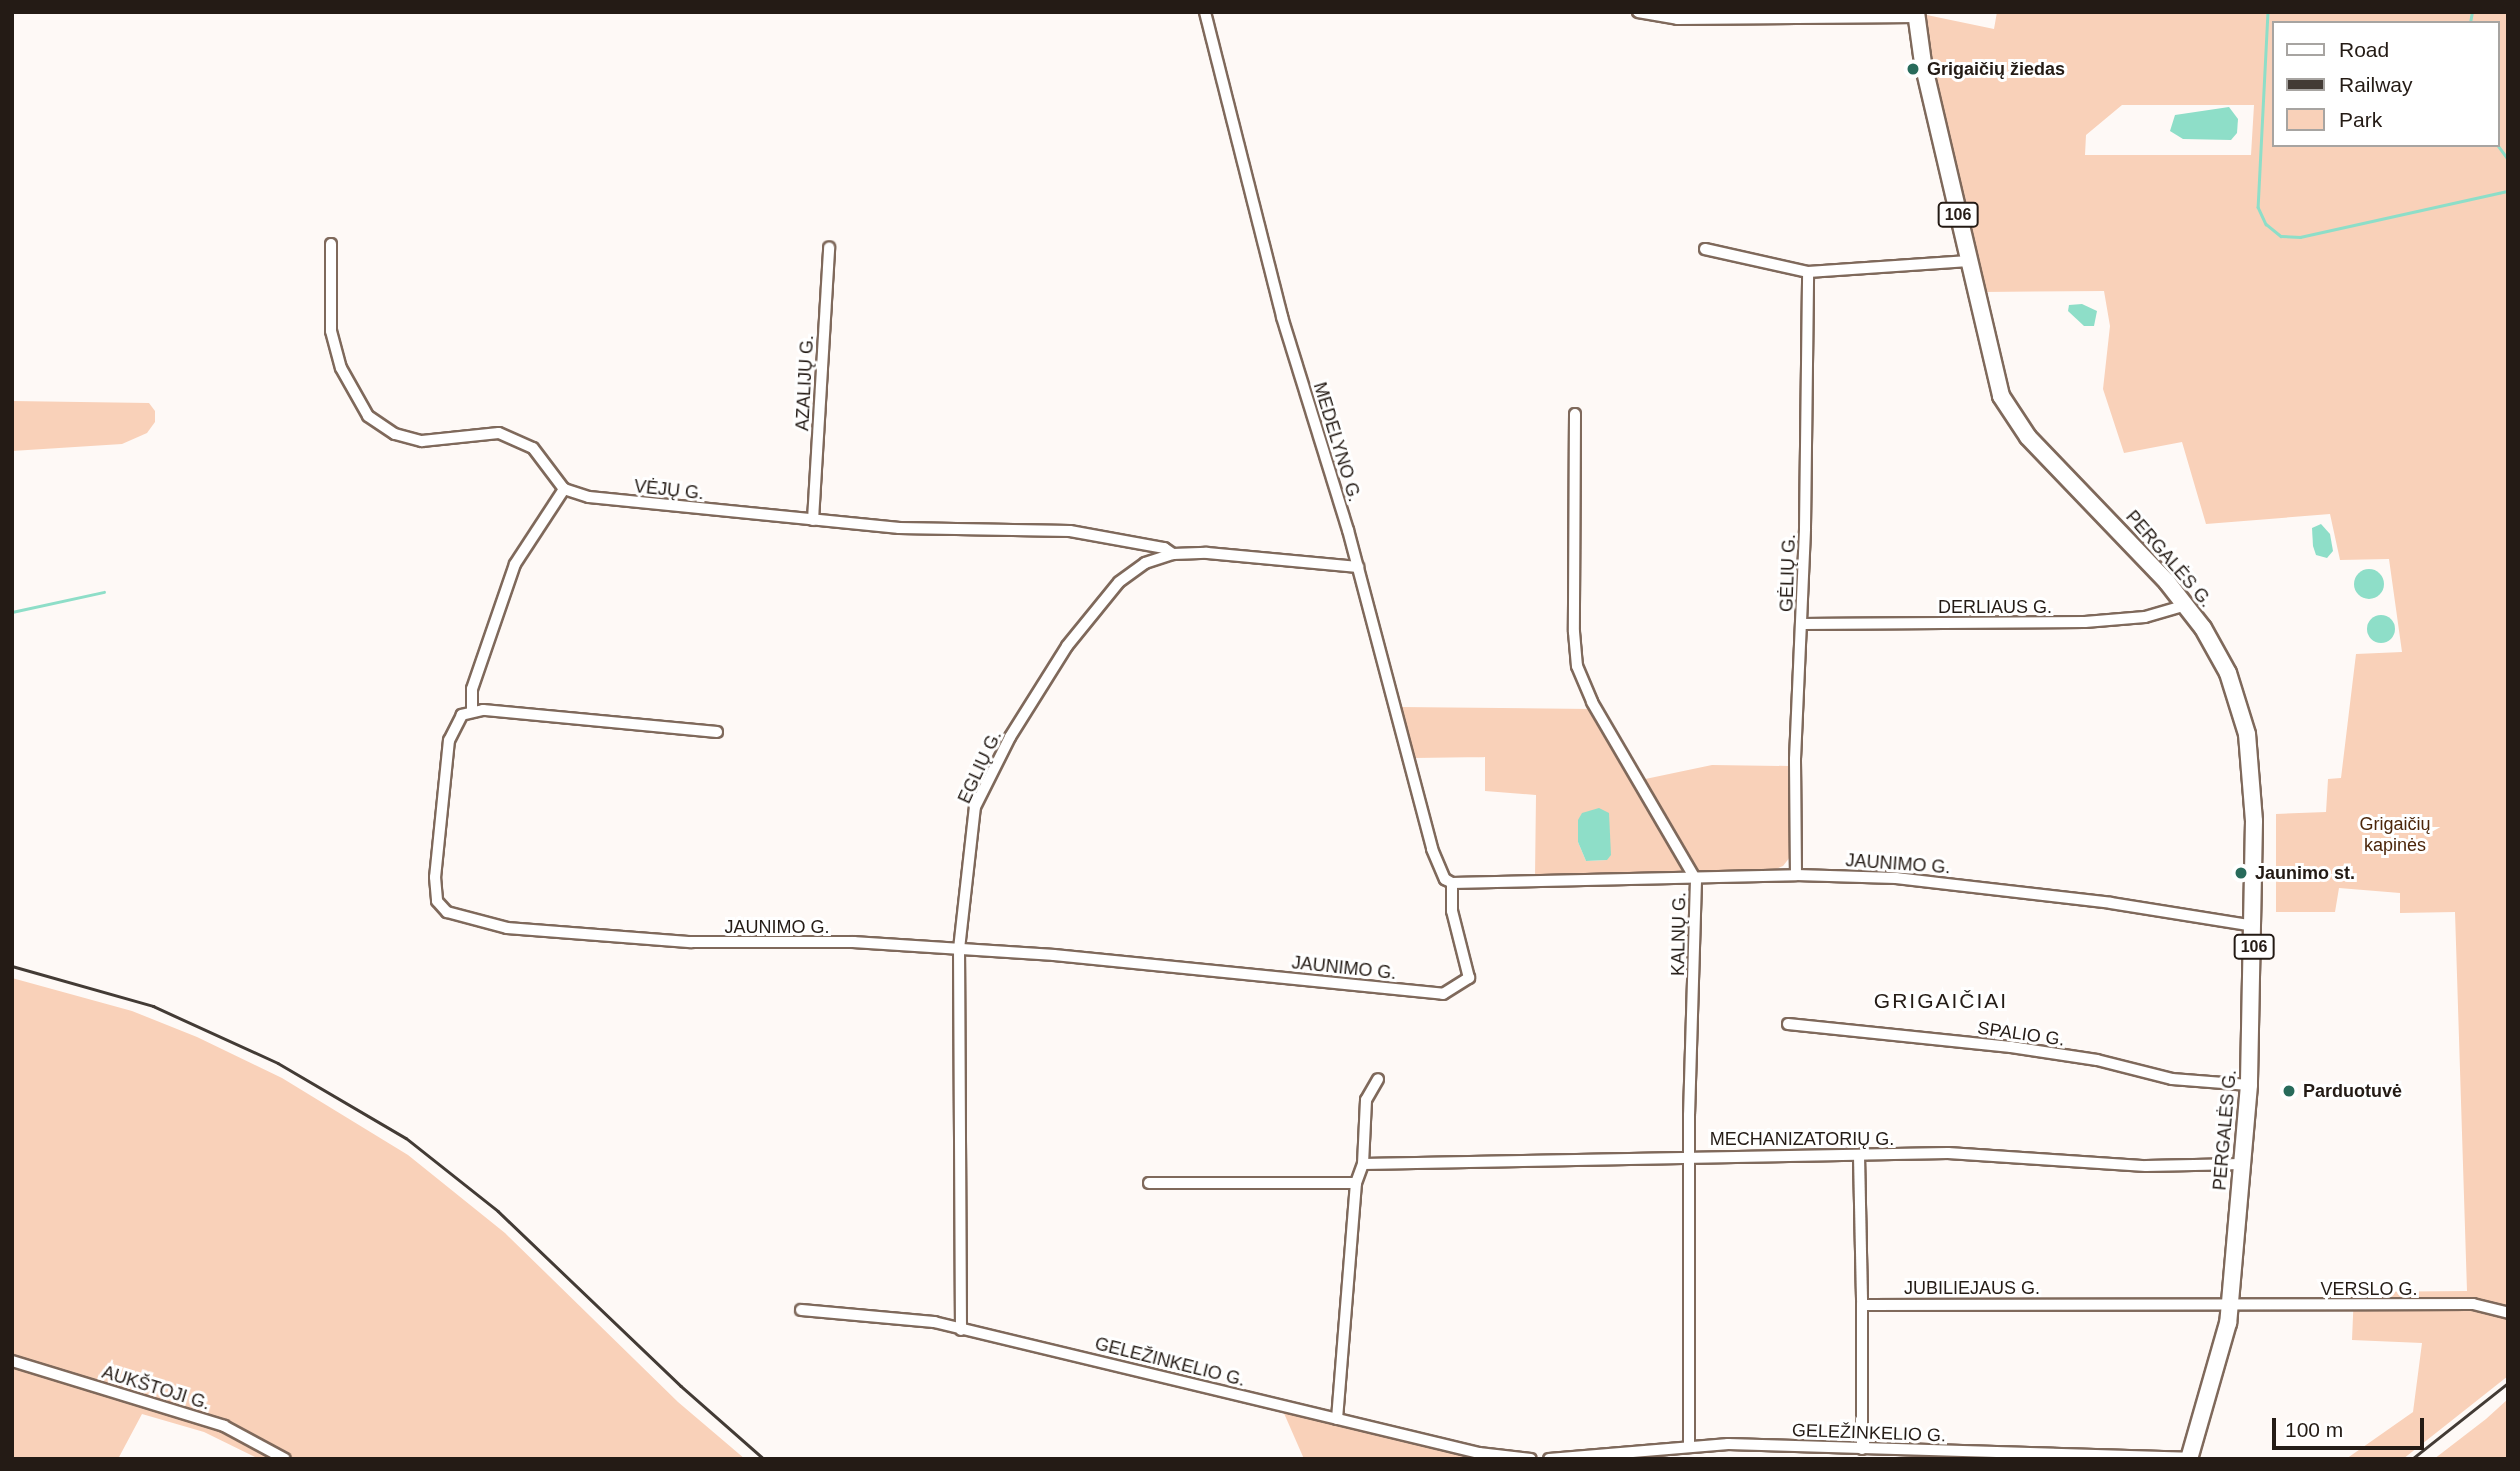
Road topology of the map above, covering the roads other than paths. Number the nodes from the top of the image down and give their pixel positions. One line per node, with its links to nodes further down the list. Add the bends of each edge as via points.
1 (1205, 12): 13 (street, MEDELYNO G., via 1282,317)
2 (1638, 12): 3 (street, via 1677,19)
3 (1916, 15): 7 (main road, PERGALĖS G. / 106)
4 (331, 244): 10 (street, via 335,352 349,387 368,416 395,434 422,441 483,432 516,439 540,454)
5 (829, 247): 11 (street, AZALIJŲ G.)
6 (1705, 249): 8 (street)
7 (1969, 261): 8 (street); 14 (main road, PERGALĖS G. / 106, via 1993,373 2017,424)
8 (1808, 272): 15 (street, GĖLIŲ G.)
9 (1575, 414): 19 (street, KALNŲ G., via 1577,666 1592,702)
10 (564, 489): 11 (street, VĖJŲ G., via 589,497); 16 (street, via 515,564 475,680)
11 (813, 520): 12 (street, VĖJŲ G., via 899,528 1070,531 1164,548)
12 (1173, 554): 13 (street, EGLIŲ G., via 1207,552); 22 (street, EGLIŲ G., via 1138,567 1119,582 1066,646 1010,737 975,807)
13 (1358, 567): 20 (street, MEDELYNO G., via 1432,849)
14 (2186, 605): 15 (street, DERLIAUS G., via 2145,617 2085,622); 21 (main road, PERGALĖS G. / 106, via 2228,673 2247,734 2253,777)
15 (1802, 624): 18 (street, GĖLIŲ G., via 1794,759)
16 (472, 710): 17 (street); 22 (street, JAUNIMO G., via 454,724 449,740 435,877 437,901 447,912 507,928 634,938)
17 (717, 732)
18 (1796, 875): 19 (street, JAUNIMO G.); 21 (street, JAUNIMO G., via 1944,882)
19 (1696, 880): 20 (street, JAUNIMO G.); 26 (street, KALNŲ G.)
20 (1448, 881): 22 (street, JAUNIMO G., via 1469,978 1443,994)
21 (2255, 926): 25 (main road, PERGALĖS G. / 106)
22 (959, 949): 36 (street, EGLIŲ G.)
23 (1787, 1024): 25 (street, SPALIO G., via 2011,1047 2096,1060 2172,1079)
24 (1378, 1079): 28 (street, via 1367,1100)
25 (2249, 1085): 29 (main road, PERGALĖS G. / 106)
26 (1689, 1156): 27 (street, MECHANIZATORIŲ G.); 28 (street, MECHANIZATORIŲ G.); 39 (street, KALNŲ G.)
27 (1859, 1156): 29 (street, MECHANIZATORIŲ G., via 1948,1153 2146,1166); 32 (street)
28 (1363, 1164): 31 (street)
29 (2242, 1164): 33 (main road, PERGALĖS G. / 106)
30 (1149, 1183): 31 (street)
31 (1356, 1183): 38 (street)
32 (1863, 1304): 33 (street, JUBILIEJAUS G.); 40 (street)
33 (2230, 1306): 35 (street, VERSLO G., via 2473,1304); 42 (main road, PERGALĖS G. / 106, via 2212,1387)
34 (801, 1310): 36 (street, GELEŽINKELIO G., via 934,1322)
35 (2508, 1313)
36 (961, 1330): 38 (street, GELEŽINKELIO G.)
37 (12, 1361): 43 (street, AUKŠTOJI G., via 198,1417)
38 (1337, 1419): 44 (street, GELEŽINKELIO G., via 1479,1453)
39 (1689, 1444): 40 (street, GELEŽINKELIO G.); 41 (street, GELEŽINKELIO G.)
40 (1862, 1449): 42 (street, GELEŽINKELIO G.)
41 (1594, 1458): 45 (street, GELEŽINKELIO G.)
42 (2189, 1458)
43 (285, 1459)
44 (1531, 1459)
45 (1549, 1459)

